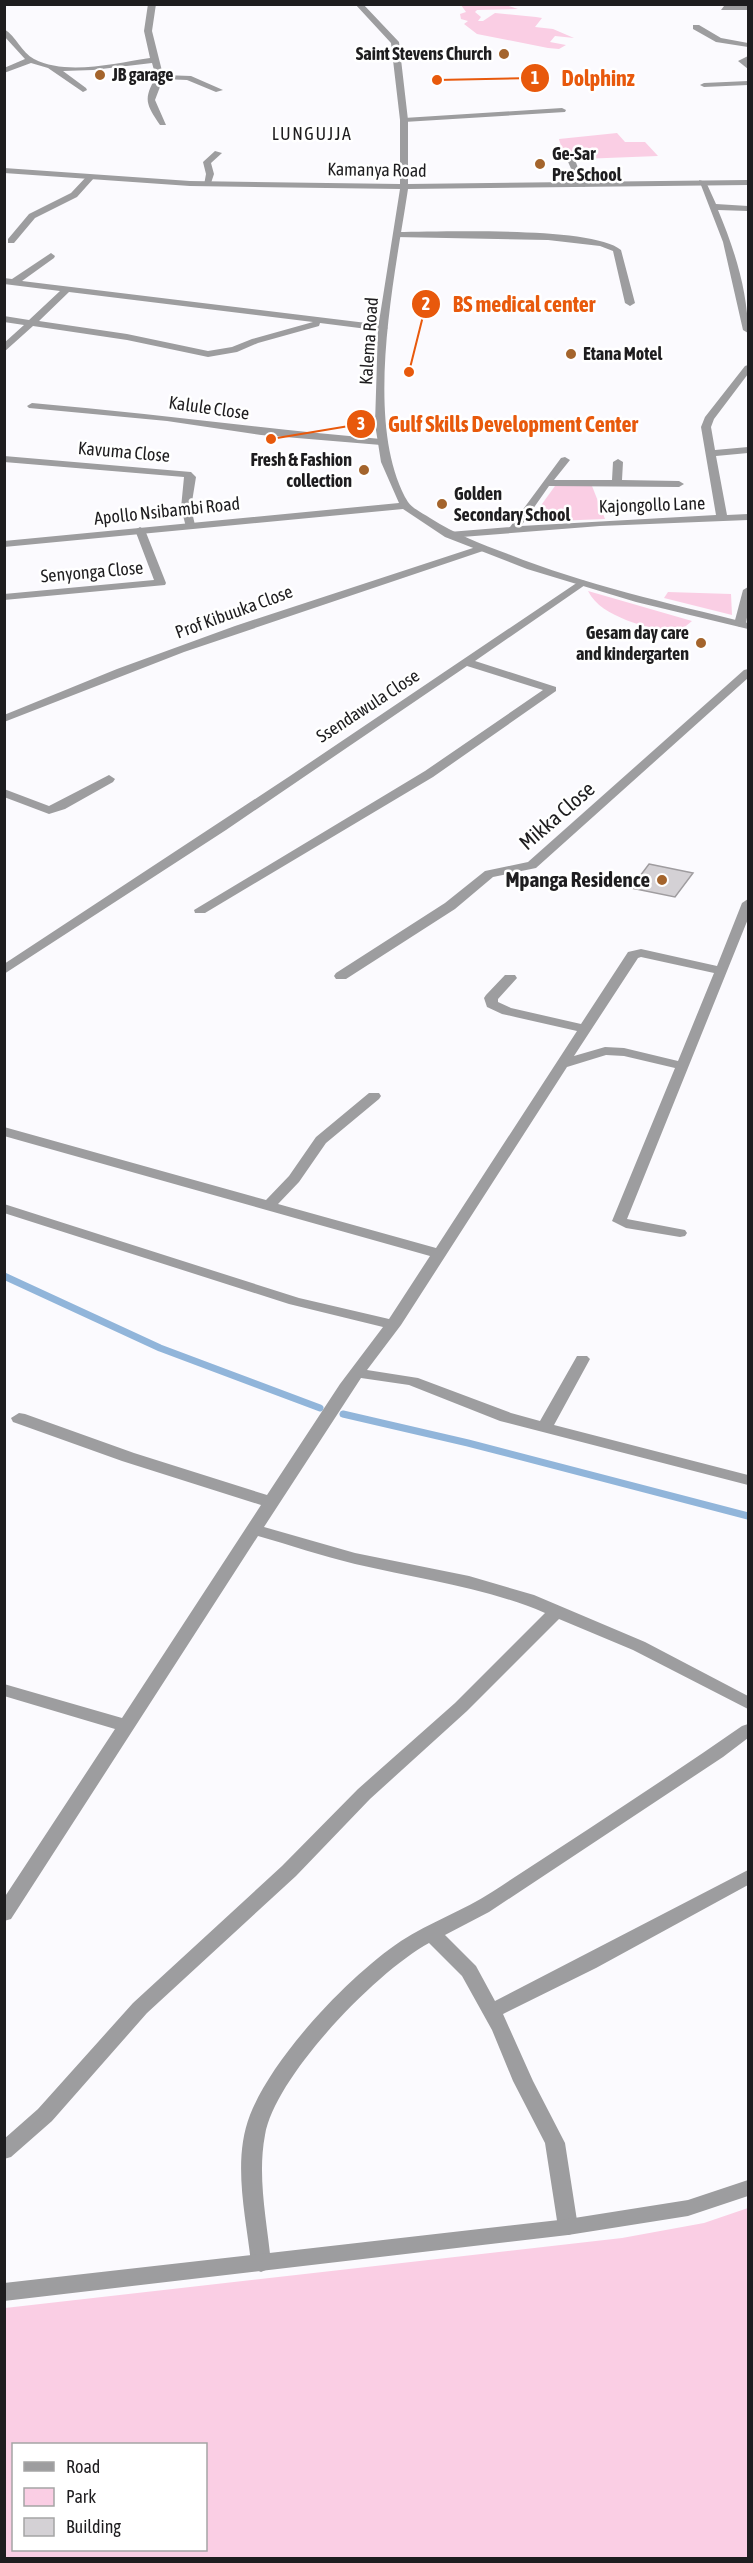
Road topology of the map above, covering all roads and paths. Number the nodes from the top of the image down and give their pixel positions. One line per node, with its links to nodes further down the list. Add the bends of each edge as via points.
1 (152, 4): 10 (street, via 146,14)
2 (358, 4): 20 (street, Kalema Road, via 394,42)
3 (724, 8): 4 (street)
4 (748, 8)
5 (696, 27): 7 (street, via 719,40)
6 (4, 31): 9 (street)
7 (748, 45)
8 (748, 58): 11 (street, via 742,60)
9 (28, 60): 12 (street); 13 (street)
10 (154, 60): 12 (street, via 93,69); 14 (street)
11 (748, 67)
12 (54, 69): 17 (street)
13 (4, 71)
14 (160, 77): 18 (street, via 188,78); 21 (street, via 149,102)
15 (748, 83): 16 (street)
16 (704, 85)
17 (83, 90)
18 (219, 90)
19 (562, 110): 20 (street)
20 (404, 120): 30 (street, Kalema Road)
21 (163, 123)
22 (218, 153): 28 (street, via 207,162)
23 (570, 157): 29 (street)
24 (4, 170): 25 (street, Kamanya Road)
25 (90, 178): 28 (street, Kamanya Road); 34 (street, via 74,195 32,216)
26 (702, 182): 27 (street, Kamanya Road); 29 (street, Kamanya Road); 31 (street)
27 (748, 182)
28 (207, 183): 30 (street, Kamanya Road)
29 (582, 185): 30 (street, Kamanya Road)
30 (404, 188): 33 (street, Kalema Road)
31 (712, 207): 32 (street); 43 (street, via 727,242)
32 (748, 208)
33 (398, 235): 38 (street, via 551,237 607,243 617,250); 42 (street, Kalema Road)
34 (11, 241)
35 (51, 256): 36 (street)
36 (9, 282): 37 (street)
37 (67, 289): 40 (street); 41 (street)
38 (630, 303)
39 (4, 319): 40 (street)
40 (30, 322): 41 (street, via 208,354); 44 (street)
41 (322, 322): 42 (street)
42 (383, 328): 47 (street, Kalema Road)
43 (748, 330)
44 (4, 349)
45 (748, 369): 49 (street, via 709,419 706,427)
46 (32, 406): 47 (street, Kalule Close)
47 (381, 442): 56 (street, Kalema Road)
48 (748, 450): 49 (street)
49 (711, 453): 58 (street)
50 (4, 459): 59 (street, Kavuma Close, via 187,474 191,477 186,508)
51 (565, 460): 53 (street)
52 (618, 462): 54 (street)
53 (546, 483): 54 (street); 61 (street)
54 (617, 483): 55 (street)
55 (679, 484)
56 (405, 506): 59 (street, Apollo Nsibambi Road); 62 (street)
57 (748, 517): 58 (street, Kajongollo Lane)
58 (722, 518): 61 (street, Kajongollo Lane)
59 (190, 525): 60 (street, Apollo Nsibambi Road)
60 (140, 530): 63 (street, Apollo Nsibambi Road); 67 (street, Senyonga Close, via 161,583)
61 (513, 530): 62 (street, Kajongollo Lane)
62 (449, 535): 64 (street)
63 (4, 544)
64 (478, 549): 65 (street); 71 (street, Prof Kibuuka Close, via 208,640)
65 (581, 583): 68 (street); 69 (street, Ssendawula Close)
66 (748, 590): 68 (street)
67 (4, 597)
68 (744, 625)
69 (468, 663): 75 (street, via 552,689 429,774); 76 (street, Ssendawula Close)
70 (748, 672): 78 (street, Mikka Close, via 532,866 489,874 450,906)
71 (4, 718)
72 (109, 779): 73 (street, via 49,810)
73 (4, 793)
74 (748, 903): 77 (street)
75 (200, 910)
76 (4, 970)
77 (722, 970): 80 (street, via 636,953); 82 (street)
78 (341, 976)
79 (510, 978): 80 (street, via 491,998 492,1004)
80 (585, 1029): 81 (street)
81 (562, 1064): 82 (street, via 605,1051); 88 (street)
82 (682, 1066): 87 (street, via 620,1221)
83 (374, 1096): 85 (street, via 321,1140 300,1171)
84 (4, 1131): 85 (street)
85 (268, 1206): 88 (street)
86 (4, 1208): 89 (street, via 294,1301)
87 (680, 1233)
88 (437, 1253): 89 (street)
89 (393, 1325): 91 (street)
90 (582, 1359): 93 (street)
91 (357, 1373): 93 (street, via 412,1381); 95 (street)
92 (19, 1418): 95 (street)
93 (545, 1427): 94 (street)
94 (748, 1480)
95 (272, 1502): 96 (street)
96 (256, 1530): 97 (street, via 354,1558 469,1582); 100 (street)
97 (557, 1611): 99 (street, via 639,1646); 106 (street, via 461,1707 147,2001 45,2115)
98 (4, 1690): 100 (street)
99 (748, 1703)
100 (128, 1726): 103 (street)
101 (748, 1730): 104 (street, via 491,1902)
102 (748, 1877): 105 (street)
103 (4, 1914)
104 (431, 1933): 105 (street, via 469,1971); 109 (street, via 399,1953 345,2003 284,2073 261,2114 253,2139 252,2165)
105 (492, 2012): 108 (street, via 555,2143)
106 (4, 2151)
107 (748, 2188): 108 (street, via 688,2208)
108 (568, 2227): 109 (street)
109 (261, 2263): 110 (street)
110 (4, 2292)

